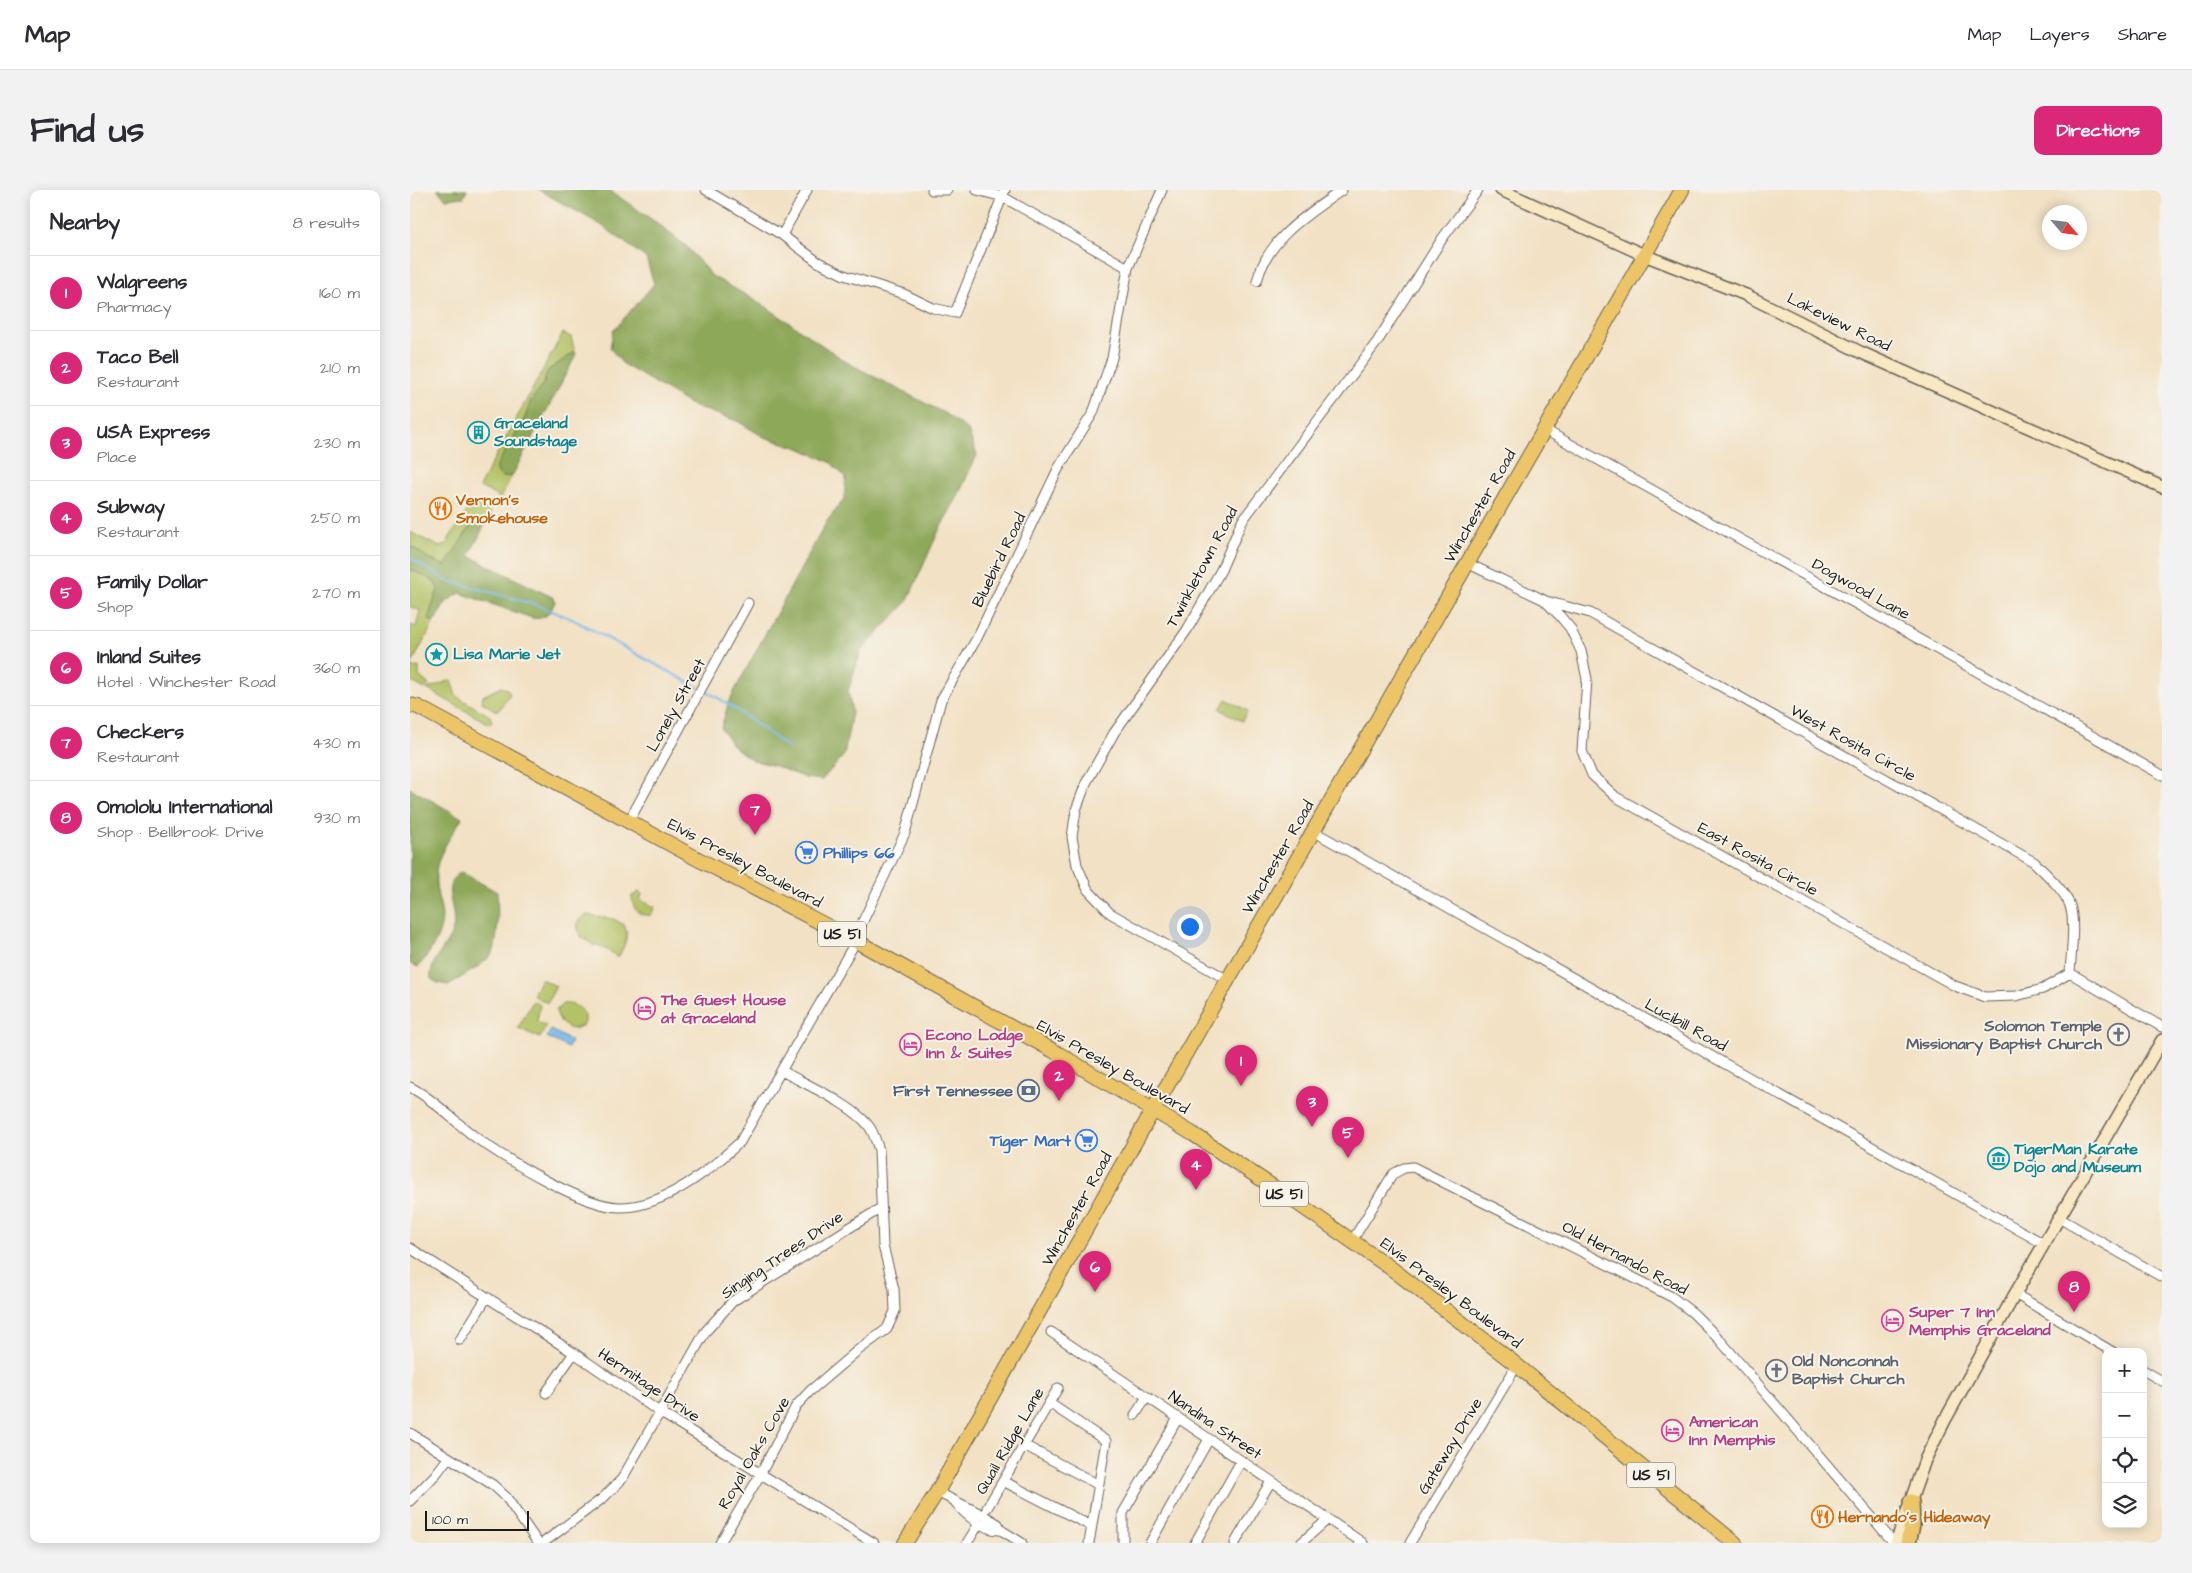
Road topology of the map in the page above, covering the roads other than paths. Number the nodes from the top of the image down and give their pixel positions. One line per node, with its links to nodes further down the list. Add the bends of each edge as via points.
1 (706, 190): 12 (street)
2 (807, 190): 12 (street)
3 (932, 190): 4 (street)
4 (947, 190)
5 (977, 190): 11 (street)
6 (1162, 190): 14 (street, Bluebird Road)
7 (1342, 190): 15 (street, via 1290,228 1260,267)
8 (1478, 190): 28 (street, Twinkletown Road, via 1442,239 1377,342 1242,521 1187,630 1114,733 1086,783 1076,810 1072,837 1077,865 1088,890 1110,913)
9 (1501, 190): 13 (street, Lakeview Road)
10 (1682, 190): 13 (main road, Winchester Road)
11 (1004, 193): 12 (street, via 955,313 933,308 904,294 844,274 818,262); 14 (street)
12 (782, 235)
13 (1644, 255): 16 (main road, Winchester Road); 17 (street, Lakeview Road, via 1746,295 1860,352)
14 (1128, 268): 26 (street, Bluebird Road, via 1112,358 1093,413 1058,469 977,638 940,700 905,833)
15 (1257, 281)
16 (1545, 430): 18 (main road, Winchester Road); 23 (street, Dogwood Lane)
17 (2162, 487)
18 (1467, 563): 19 (street, East Rosita Circle); 25 (main road, Winchester Road)
19 (1544, 600): 27 (street, West Rosita Circle, via 1590,613 2034,862 2060,889 2070,905); 27 (street, East Rosita Circle, via 1570,628 1581,650 1587,679 1582,751 1592,775 1616,797 1955,986 1986,997 2016,996 2043,989)
20 (748, 603): 24 (street, Lonely Street)
21 (410, 694): 22 (main road, Elvis Presley Boulevard / US 51)
22 (414, 706): 24 (main road, Elvis Presley Boulevard / US 51)
23 (2162, 775)
24 (630, 821): 26 (main road, Elvis Presley Boulevard / US 51, via 763,894)
25 (1313, 831): 28 (main road, Winchester Road); 37 (street, Lucibill Road)
26 (856, 940): 31 (street, Bluebird Road); 33 (main road, Elvis Presley Boulevard / US 51)
27 (2070, 973): 29 (street)
28 (1228, 980): 33 (main road, Winchester Road)
29 (2162, 1027)
30 (2162, 1040): 35 (street)
31 (782, 1071): 32 (street, Bluebird Road, via 740,1142 715,1164 669,1195 619,1207 594,1202 557,1186 482,1142 438,1105); 34 (street, Royal Oaks Cove, via 851,1110 869,1127 879,1150)
32 (410, 1087)
33 (1153, 1110): 36 (main road, Elvis Presley Boulevard / US 51); 65 (main road, Winchester Road)
34 (881, 1208): 53 (street, Singing Trees Drive, via 733,1301 706,1332); 61 (street, Royal Oaks Cove, via 883,1246 894,1289 895,1311 887,1329 857,1350 796,1406)
35 (2059, 1218): 37 (street); 39 (street)
36 (1352, 1241): 46 (main road, Elvis Presley Boulevard / US 51); 87 (street, Old Hernando Road, via 1393,1174 1413,1167 1672,1297 1712,1332)
37 (2044, 1244): 40 (street)
38 (410, 1248): 41 (street, Hermitage Drive)
39 (2162, 1277)
40 (2015, 1294): 44 (street); 67 (street, via 1936,1437)
41 (487, 1297): 43 (street); 45 (street, Hermitage Drive)
42 (1051, 1332): 51 (street, Nandina Street)
43 (460, 1340)
44 (2106, 1348)
45 (574, 1353): 50 (street); 53 (street, Hermitage Drive)
46 (1517, 1365): 85 (street, Gateway Drive); 86 (main road, Elvis Presley Boulevard / US 51)
47 (2147, 1372): 48 (street)
48 (2162, 1381)
49 (1058, 1388): 52 (street, Quail Ridge Lane)
50 (546, 1393)
51 (1147, 1397): 54 (street); 55 (street, Nandina Street)
52 (1049, 1403): 58 (street, Quail Ridge Lane); 64 (street, via 1106,1441)
53 (661, 1413): 61 (street, Hermitage Drive); 72 (street, Singing Trees Drive, via 622,1479 603,1498)
54 (1135, 1415)
55 (1178, 1418): 57 (street, Nandina Street); 79 (street, via 1123,1513)
56 (410, 1433): 59 (street)
57 (1209, 1439): 60 (street, Nandina Street); 80 (street)
58 (1024, 1445): 62 (street, Quail Ridge Lane); 64 (street)
59 (448, 1458): 66 (street); 71 (street, via 493,1485 506,1497)
60 (1241, 1460): 63 (street, Nandina Street); 81 (street)
61 (760, 1475): 73 (street, Royal Oaks Cove); 74 (street, Hermitage Drive)
62 (1003, 1481): 68 (street, Quail Ridge Lane); 70 (street)
63 (1271, 1481): 69 (street, Nandina Street); 82 (street)
64 (1097, 1484): 70 (street)
65 (937, 1492): 68 (street, via 955,1502 965,1514); 75 (main road, Winchester Road)
66 (410, 1500)
67 (1911, 1502): 87 (street); 88 (highway, via 1912,1525)
68 (982, 1518): 76 (street, Quail Ridge Lane); 77 (street, via 994,1531 1001,1530)
69 (1328, 1519): 83 (street); 84 (street, Nandina Street)
70 (1091, 1526): 78 (street)
71 (538, 1543)
72 (543, 1543)
73 (720, 1543)
74 (874, 1543)
75 (905, 1543)
76 (966, 1543)
77 (1022, 1543)
78 (1089, 1543)
79 (1123, 1543)
80 (1150, 1543)
81 (1195, 1543)
82 (1235, 1543)
83 (1301, 1543)
84 (1363, 1543)
85 (1410, 1543)
86 (1734, 1543)
87 (1895, 1543)
88 (1908, 1543)

